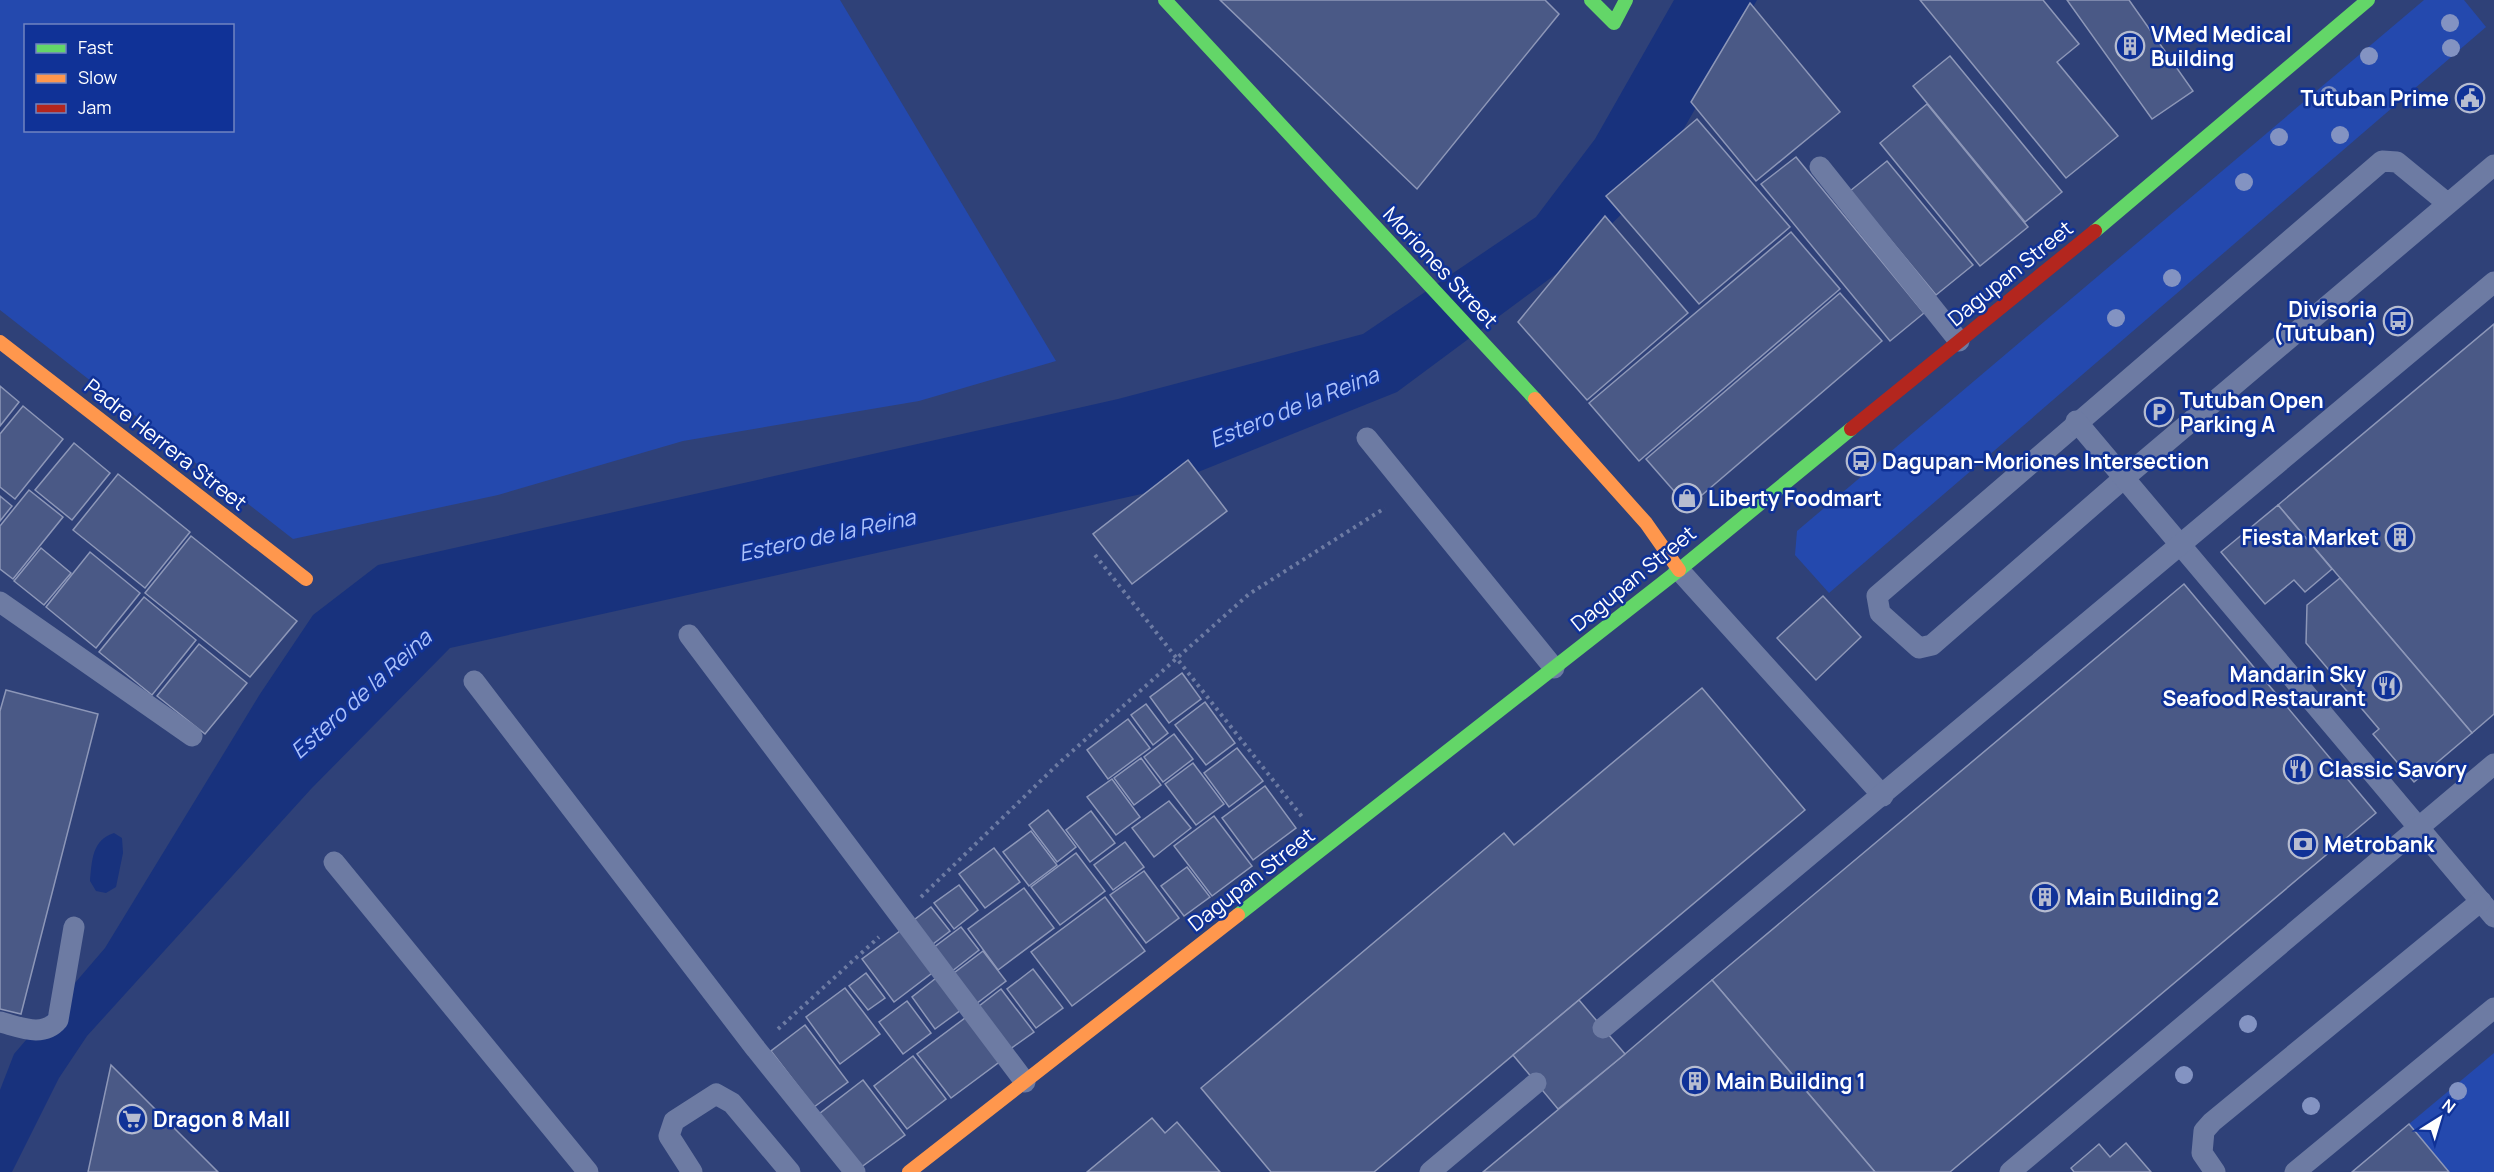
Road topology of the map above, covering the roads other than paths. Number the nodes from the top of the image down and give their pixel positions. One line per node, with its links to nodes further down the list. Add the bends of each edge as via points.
1 (1165, 0): 15 (street, Moriones Street, via 1483,341 1646,523)
2 (1591, 0): 3 (street, via 1614,23)
3 (1626, 0)
4 (2368, 0): 9 (street, Dagupan Street, via 2185,157)
5 (2494, 165): 7 (lane)
6 (1820, 167): 9 (lane)
7 (2447, 203): 11 (lane, via 2397,162 2382,161); 13 (lane)
8 (2494, 282): 14 (lane)
9 (1959, 341): 15 (street, Dagupan Street)
10 (0, 342): 16 (street, Padre Herrera Street)
11 (2076, 421): 13 (lane); 13 (lane, via 1877,596 1880,613 1919,648 1932,645)
12 (1367, 438): 19 (lane)
13 (2124, 478): 14 (lane)
14 (2182, 545): 23 (lane); 24 (lane)
15 (1679, 570): 19 (street, Dagupan Street); 23 (lane)
16 (306, 579)
17 (0, 602): 21 (lane)
18 (689, 635): 31 (lane)
19 (1554, 668): 31 (street, Dagupan Street)
20 (474, 681): 36 (lane)
21 (192, 736)
22 (2494, 764): 24 (lane)
23 (1883, 796): 30 (lane)
24 (2419, 827): 26 (lane); 39 (lane)
25 (334, 862): 33 (lane)
26 (2487, 909): 40 (lane, via 2212,1122 2204,1131 2202,1153)
27 (74, 927): 29 (lane, via 58,1020 51,1029 39,1031)
28 (2494, 1008): 41 (lane)
29 (0, 1022)
30 (1603, 1028)
31 (1025, 1082): 37 (street, Dagupan Street)
32 (1536, 1083): 38 (lane)
33 (588, 1172)
34 (692, 1172): 35 (lane, via 669,1136 674,1122 717,1094 732,1103)
35 (790, 1172)
36 (855, 1172)
37 (909, 1172)
38 (1430, 1172)
39 (2010, 1172)
40 (2215, 1172)
41 (2295, 1172)

